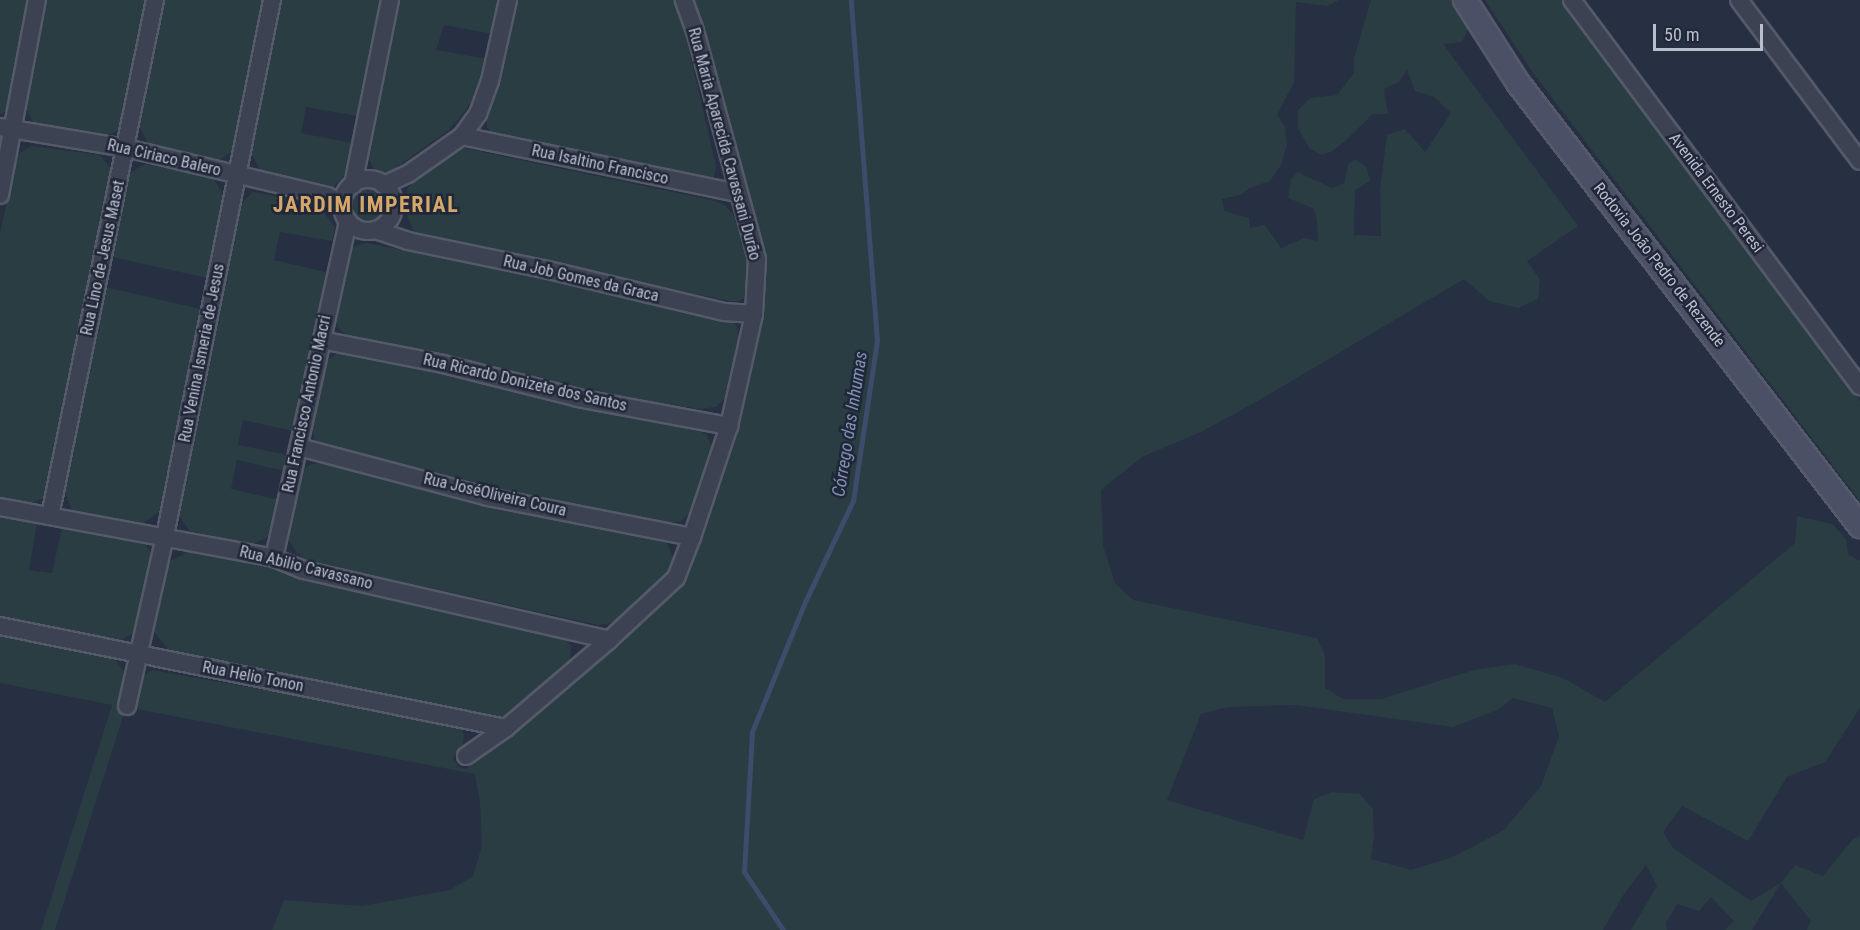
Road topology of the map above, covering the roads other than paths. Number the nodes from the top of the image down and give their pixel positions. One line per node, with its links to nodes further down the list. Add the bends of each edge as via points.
1 (37, 0): 10 (street)
2 (155, 0): 12 (street, Rua Lino de Jesus Maset)
3 (272, 0): 14 (street, Rua Venina Ismeria de Jesus)
4 (390, 0): 16 (street)
5 (508, 0): 11 (street, via 490,81 478,114)
6 (684, 0): 17 (street, Rua Maria Aparecida Cavassani Durão)
7 (1465, 0): 28 (main road, Rodovia João Pedro de Rezende, via 1518,83)
8 (1739, 0): 13 (street)
9 (1578, 1): 23 (street, Avenida Ernesto Peresi)
10 (7, 128): 12 (street, Rua Ciriaco Balero); 18 (street)
11 (462, 136): 15 (street); 17 (street, Rua Isaltino Francisco)
12 (126, 148): 14 (street, Rua Ciriaco Balero); 27 (street, Rua Lino de Jesus Maset)
13 (1860, 161)
14 (238, 175): 16 (street, Rua Ciriaco Balero, via 327,196); 29 (street, Rua Venina Ismeria de Jesus)
15 (388, 189): 16 (street, via 370,179); 20 (street, via 394,209)
16 (351, 191): 19 (street)
17 (737, 193): 21 (street, Rua Maria Aparecida Cavassani Durão, via 757,259)
18 (0, 195)
19 (352, 224): 20 (street); 22 (street, Rua Francisco Antonio Macri, via 340,250)
20 (381, 227): 21 (street, Rua Job Gomes da Graca, via 408,241 724,312)
21 (754, 314): 24 (street, Rua Maria Aparecida Cavassani Durão)
22 (321, 340): 24 (street, Rua Ricardo Donizete dos Santos, via 443,364 578,398); 25 (street, Rua Francisco Antonio Macri)
23 (1860, 386)
24 (729, 426): 30 (street, Rua Maria Aparecida Cavassani Durão)
25 (298, 447): 30 (street, Rua JoséOliveira Coura, via 488,497); 31 (street, Rua Francisco Antonio Macri)
26 (0, 507): 27 (street, Rua Abilio Cavassano)
27 (50, 516): 29 (street, Rua Abilio Cavassano)
28 (1860, 526)
29 (165, 536): 31 (street, Rua Abilio Cavassano); 34 (street, Rua Venina Ismeria de Jesus)
30 (693, 537): 33 (street, Rua Maria Aparecida Cavassani Durão, via 676,578)
31 (274, 558): 33 (street, Rua Abilio Cavassano, via 304,570)
32 (0, 626): 34 (street, Rua Helio Tonon)
33 (609, 640): 36 (street, Rua Maria Aparecida Cavassani Durão)
34 (139, 654): 35 (street, Rua Venina Ismeria de Jesus); 36 (street, Rua Helio Tonon)
35 (127, 706)
36 (506, 728): 37 (street, Rua Maria Aparecida Cavassani Durão)
37 (466, 756)

